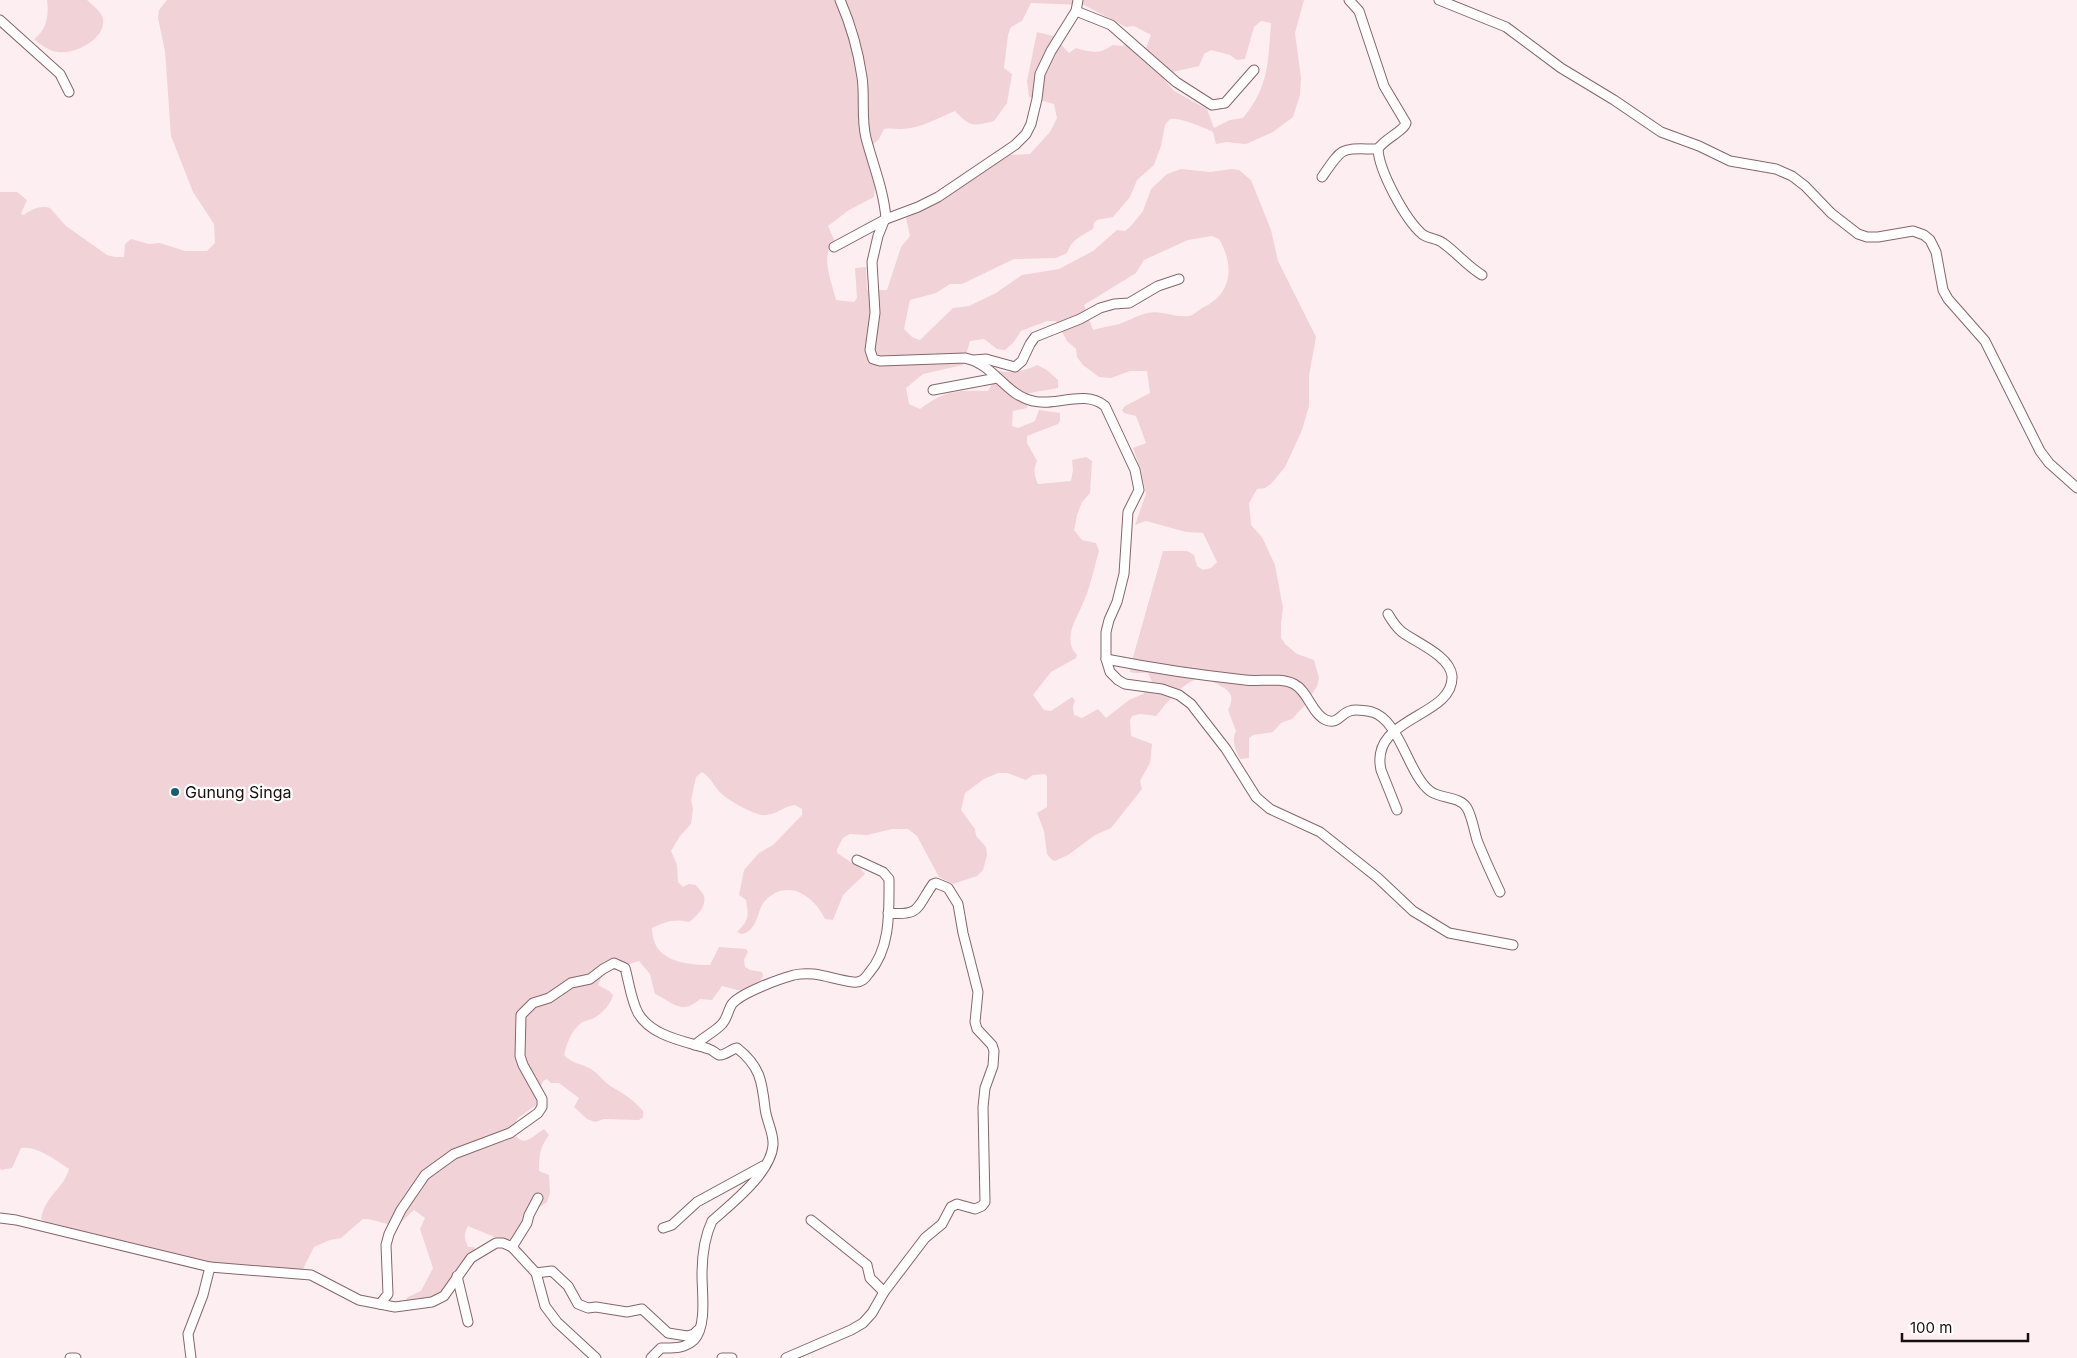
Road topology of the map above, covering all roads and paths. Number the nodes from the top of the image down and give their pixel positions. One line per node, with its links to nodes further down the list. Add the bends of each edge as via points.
1 (840, 0): 11 (street, via 854,35 862,78 866,137 883,197)
2 (1078, 0): 5 (street)
3 (1350, 0): 9 (street, via 1359,12 1384,86 1406,123)
4 (1439, 0): 18 (street, via 1506,27 1561,68 1661,132 1730,161 1792,176 1858,234 1867,237 1913,232 1924,235 1936,252 1943,290 1948,299 1985,340 2040,451)
5 (1076, 10): 7 (street, via 1111,25 1169,77 1212,105 1225,103); 11 (street, via 1040,74 1033,116 1026,134 1015,145 938,197)
6 (0, 20): 8 (street, via 60,74)
7 (1254, 70)
8 (69, 92)
9 (1378, 149): 10 (street, via 1339,152); 13 (street, via 1387,182 1417,229 1424,236 1442,242)
10 (1322, 177)
11 (885, 220): 12 (street); 15 (street, via 872,262 875,313 870,350 873,358 880,361)
12 (834, 247)
13 (1482, 275)
14 (1178, 280): 15 (street, via 1158,286 1129,303 1107,306 1035,337 1015,367 986,359)
15 (974, 360): 16 (street, via 990,369)
16 (997, 378): 17 (street); 20 (street, via 1014,392 1039,403 1080,398 1101,403 1135,470 1139,490 1126,521 1124,574 1106,632)
17 (933, 390)
18 (2077, 488)
19 (1388, 614): 21 (street, via 1402,632 1443,660 1452,677 1447,694 1439,702)
20 (1106, 659): 21 (street, via 1246,680 1287,682 1300,689 1325,720 1338,720 1349,711 1372,712 1380,716); 26 (street, via 1110,672 1125,684 1162,689 1191,704 1226,749 1256,797 1270,809 1320,832 1396,893 1413,911 1449,933)
21 (1393, 732): 22 (street, via 1383,747 1380,764); 24 (street, via 1429,790 1462,802 1466,807)
22 (1397, 810)
23 (857, 860): 25 (street, via 888,876)
24 (1500, 892)
25 (888, 914): 27 (street, via 883,952 864,979 853,982 815,973 794,975 750,992 731,1006 723,1023); 37 (street, via 904,915 917,910 933,884 948,888 958,904 978,992 975,1022 994,1051 983,1107 985,1202 975,1209 957,1204 951,1206 942,1224 926,1238)
26 (1513, 945)
27 (694, 1045): 28 (street, via 719,1055 737,1048 754,1065 762,1084 766,1119 774,1144); 38 (street, via 656,1031 644,1020 638,1012 624,968 614,963 590,979 571,984 549,998 533,1003 521,1016 520,1056 542,1099 542,1107 510,1132 454,1154 425,1175 389,1234 386,1245 388,1294)
28 (768, 1163): 32 (street, via 698,1202 672,1225); 40 (street, via 708,1230)
29 (538, 1198): 33 (street)
30 (0, 1218): 34 (street)
31 (811, 1220): 37 (street, via 867,1265 871,1279)
32 (663, 1228)
33 (512, 1247): 35 (street); 36 (street, via 496,1243 482,1250 470,1258)
34 (210, 1267): 38 (street, via 311,1276 359,1300); 43 (street, via 188,1334)
35 (536, 1273): 40 (street, via 552,1271 568,1286 578,1304 588,1308 627,1312 642,1309 666,1332 673,1334 692,1335); 44 (street, via 545,1306 557,1322)
36 (457, 1276): 38 (street, via 444,1296 432,1302 395,1307); 39 (street)
37 (884, 1292): 48 (street, via 863,1323)
38 (380, 1304)
39 (468, 1322)
40 (700, 1328): 45 (street, via 694,1340 678,1348 660,1348)
41 (70, 1358): 42 (street)
42 (76, 1358)
43 (191, 1358)
44 (596, 1358)
45 (651, 1358)
46 (722, 1358): 47 (street)
47 (732, 1358)
48 (786, 1358)

